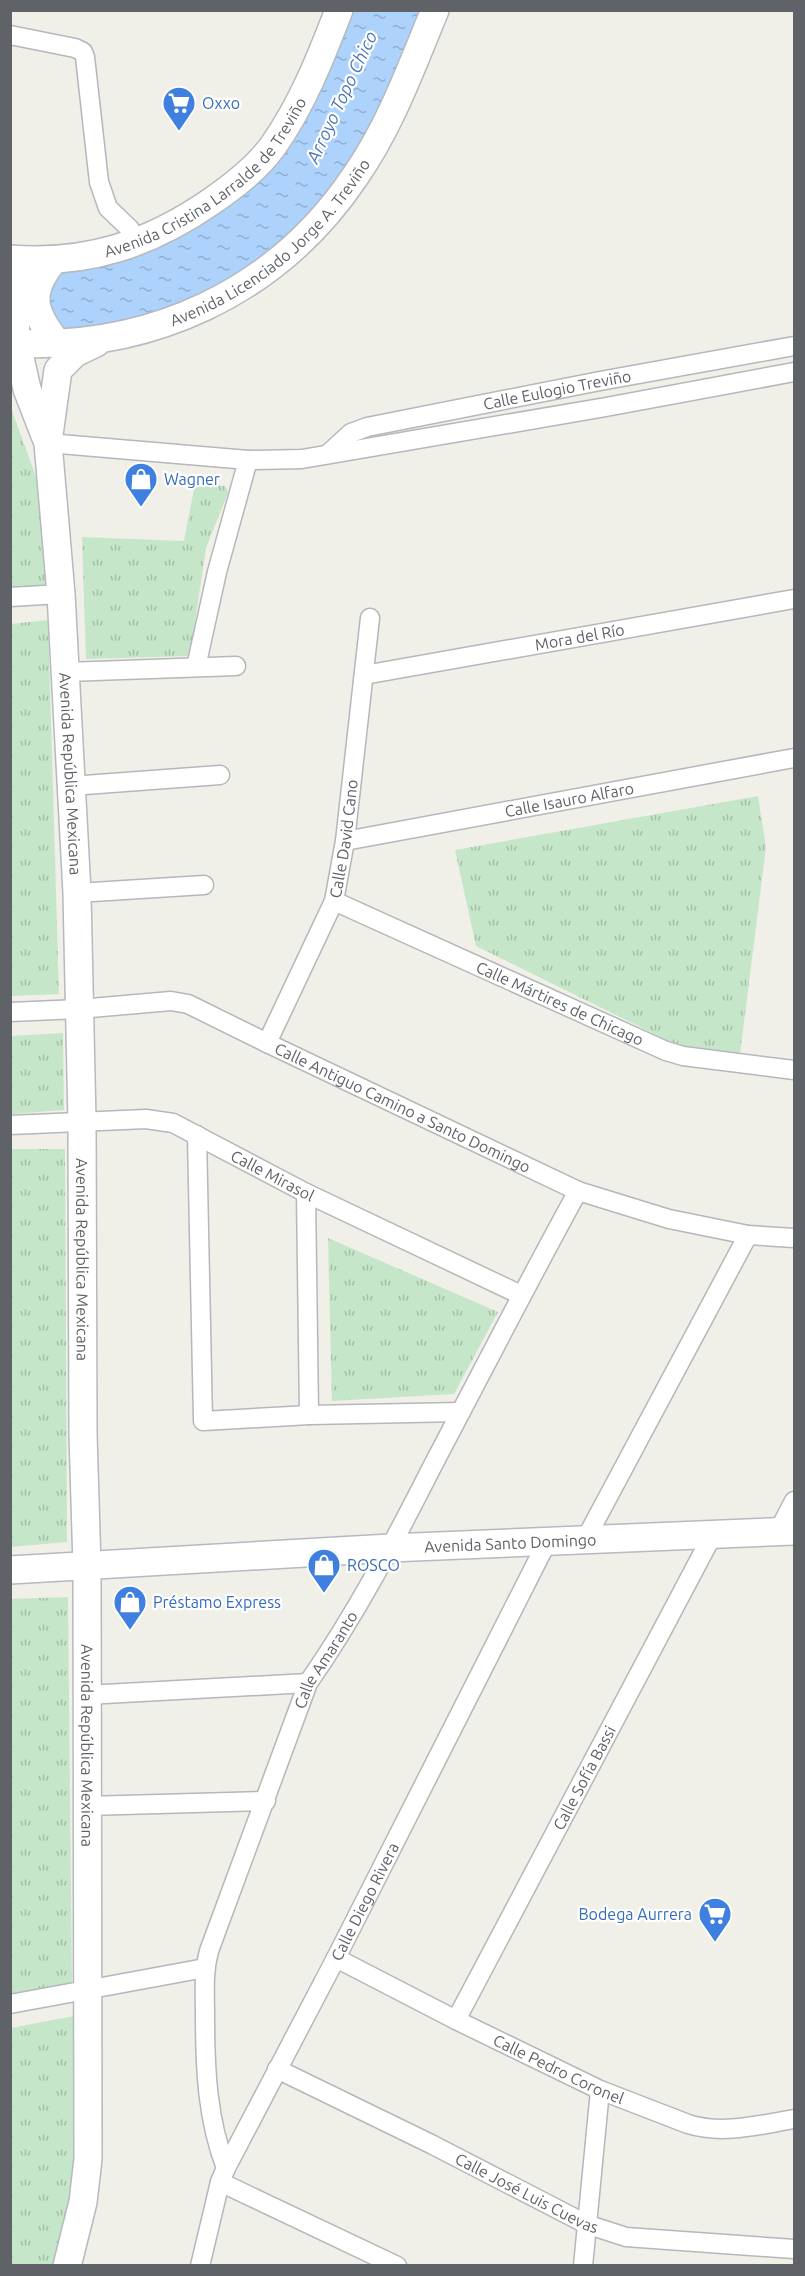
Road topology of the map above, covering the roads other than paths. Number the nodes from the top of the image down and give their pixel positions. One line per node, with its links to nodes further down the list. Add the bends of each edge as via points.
1 (339, 10): 4 (main road, Avenida Cristina Larralde de Treviño, via 294,112 273,145)
2 (435, 10): 9 (main road, Avenida Licenciado Jorge A. Treviño, via 375,145 333,208 299,244 230,295 173,321)
3 (10, 35): 5 (street, via 83,52 99,182 108,208)
4 (226, 192): 5 (main road); 7 (main road, Avenida Cristina Larralde de Treviño, via 182,222 142,240)
5 (130, 230): 6 (main road, via 66,244 35,246)
6 (15, 258): 7 (main road, Avenida Cristina Larralde de Treviño); 10 (main road, Avenida República Mexicana)
7 (50, 265): 8 (main road, via 38,282 36,299)
8 (51, 334): 9 (main road, Avenida Licenciado Jorge A. Treviño); 10 (main road, Avenida Licenciado Jorge A. Treviño)
9 (112, 337): 15 (main road, via 75,353 62,364)
10 (14, 338): 15 (main road, Avenida República Mexicana, via 27,389)
11 (795, 346): 13 (street, Calle Eulogio Treviño)
12 (795, 372): 14 (street, Calle Eulogio Treviño)
13 (600, 381): 14 (street); 16 (street, Calle Eulogio Treviño, via 368,427 351,433)
14 (606, 408): 16 (street, Calle Eulogio Treviño)
15 (48, 443): 17 (street, Calle Eulogio Treviño); 18 (main road, Avenida República Mexicana)
16 (328, 454): 17 (street, Calle Eulogio Treviño, via 302,459)
17 (248, 460): 23 (street)
18 (61, 594): 19 (street); 24 (main road, Avenida República Mexicana)
19 (10, 597)
20 (795, 599): 25 (street, Mora del Río)
21 (370, 618): 25 (street, Calle David Cano)
22 (236, 666): 23 (street)
23 (196, 667): 24 (street)
24 (66, 672): 28 (main road, Avenida República Mexicana)
25 (363, 675): 29 (street, Calle David Cano)
26 (795, 758): 29 (street, Calle Isauro Alfaro)
27 (220, 775): 28 (street)
28 (70, 786): 31 (main road, Avenida República Mexicana)
29 (345, 841): 32 (street, Calle David Cano)
30 (204, 885): 31 (street)
31 (77, 893): 33 (main road, Avenida República Mexicana)
32 (334, 901): 35 (street, Calle David Cano); 36 (street, Calle Mártires de Chicago, via 666,1051)
33 (79, 1009): 34 (street, Calle Antiguo Camino a Santo Domingo); 35 (street, Calle Antiguo Camino a Santo Domingo, via 181,1002); 37 (main road, Avenida República Mexicana)
34 (10, 1012)
35 (267, 1043): 40 (street, Calle Antiguo Camino a Santo Domingo)
36 (795, 1070)
37 (82, 1121): 38 (street, Calle Mirasol); 39 (street, Calle Mirasol, via 160,1120); 53 (main road, Avenida República Mexicana)
38 (10, 1125)
39 (197, 1135): 41 (street, Calle Mirasol); 46 (street, via 203,1421)
40 (578, 1191): 42 (street, Calle Antiguo Camino a Santo Domingo, via 669,1219); 44 (street, Calle Amaranto)
41 (306, 1193): 44 (street, Calle Mirasol); 46 (street)
42 (748, 1234): 43 (street, Calle Antiguo Camino a Santo Domingo); 50 (street)
43 (795, 1239)
44 (521, 1295): 45 (street, Calle Amaranto)
45 (461, 1412): 46 (street); 52 (street, Calle Amaranto)
46 (309, 1415)
47 (795, 1501): 48 (street)
48 (786, 1531): 49 (main road, Avenida Santo Domingo)
49 (713, 1534): 50 (main road, Avenida Santo Domingo); 63 (street, Calle Sofía Bassi)
50 (585, 1540): 51 (main road, Avenida Santo Domingo)
51 (547, 1542): 52 (main road, Avenida Santo Domingo); 59 (street, Calle Diego Rivera)
52 (390, 1548): 53 (main road, Avenida Santo Domingo); 55 (street, Calle Amaranto)
53 (87, 1566): 54 (main road, Avenida Santo Domingo); 56 (main road, Avenida República Mexicana)
54 (10, 1570)
55 (308, 1683): 56 (street); 57 (street, Calle Amaranto)
56 (86, 1695): 58 (main road, Avenida República Mexicana)
57 (266, 1801): 58 (street); 60 (street, Calle Amaranto)
58 (87, 1806): 61 (main road, Avenida República Mexicana)
59 (336, 1958): 63 (street, Calle Pedro Coronel); 64 (street, Calle Diego Rivera)
60 (205, 1968): 61 (street); 67 (street, Calle Amaranto, via 208,2095)
61 (88, 1990): 62 (street); 70 (main road, Avenida República Mexicana, via 86,2182)
62 (10, 2004)
63 (456, 2020): 65 (street, Calle Pedro Coronel)
64 (277, 2069): 67 (street, Calle Diego Rivera); 68 (street, Calle José Luis Cuevas)
65 (600, 2090): 66 (street, Calle Pedro Coronel, via 713,2130); 68 (street)
66 (795, 2119)
67 (223, 2175): 71 (street, Calle Diego Rivera); 72 (street)
68 (586, 2224): 69 (street, Calle José Luis Cuevas, via 626,2237); 73 (street)
69 (795, 2248)
70 (68, 2265)
71 (200, 2265)
72 (397, 2265)
73 (583, 2265)

